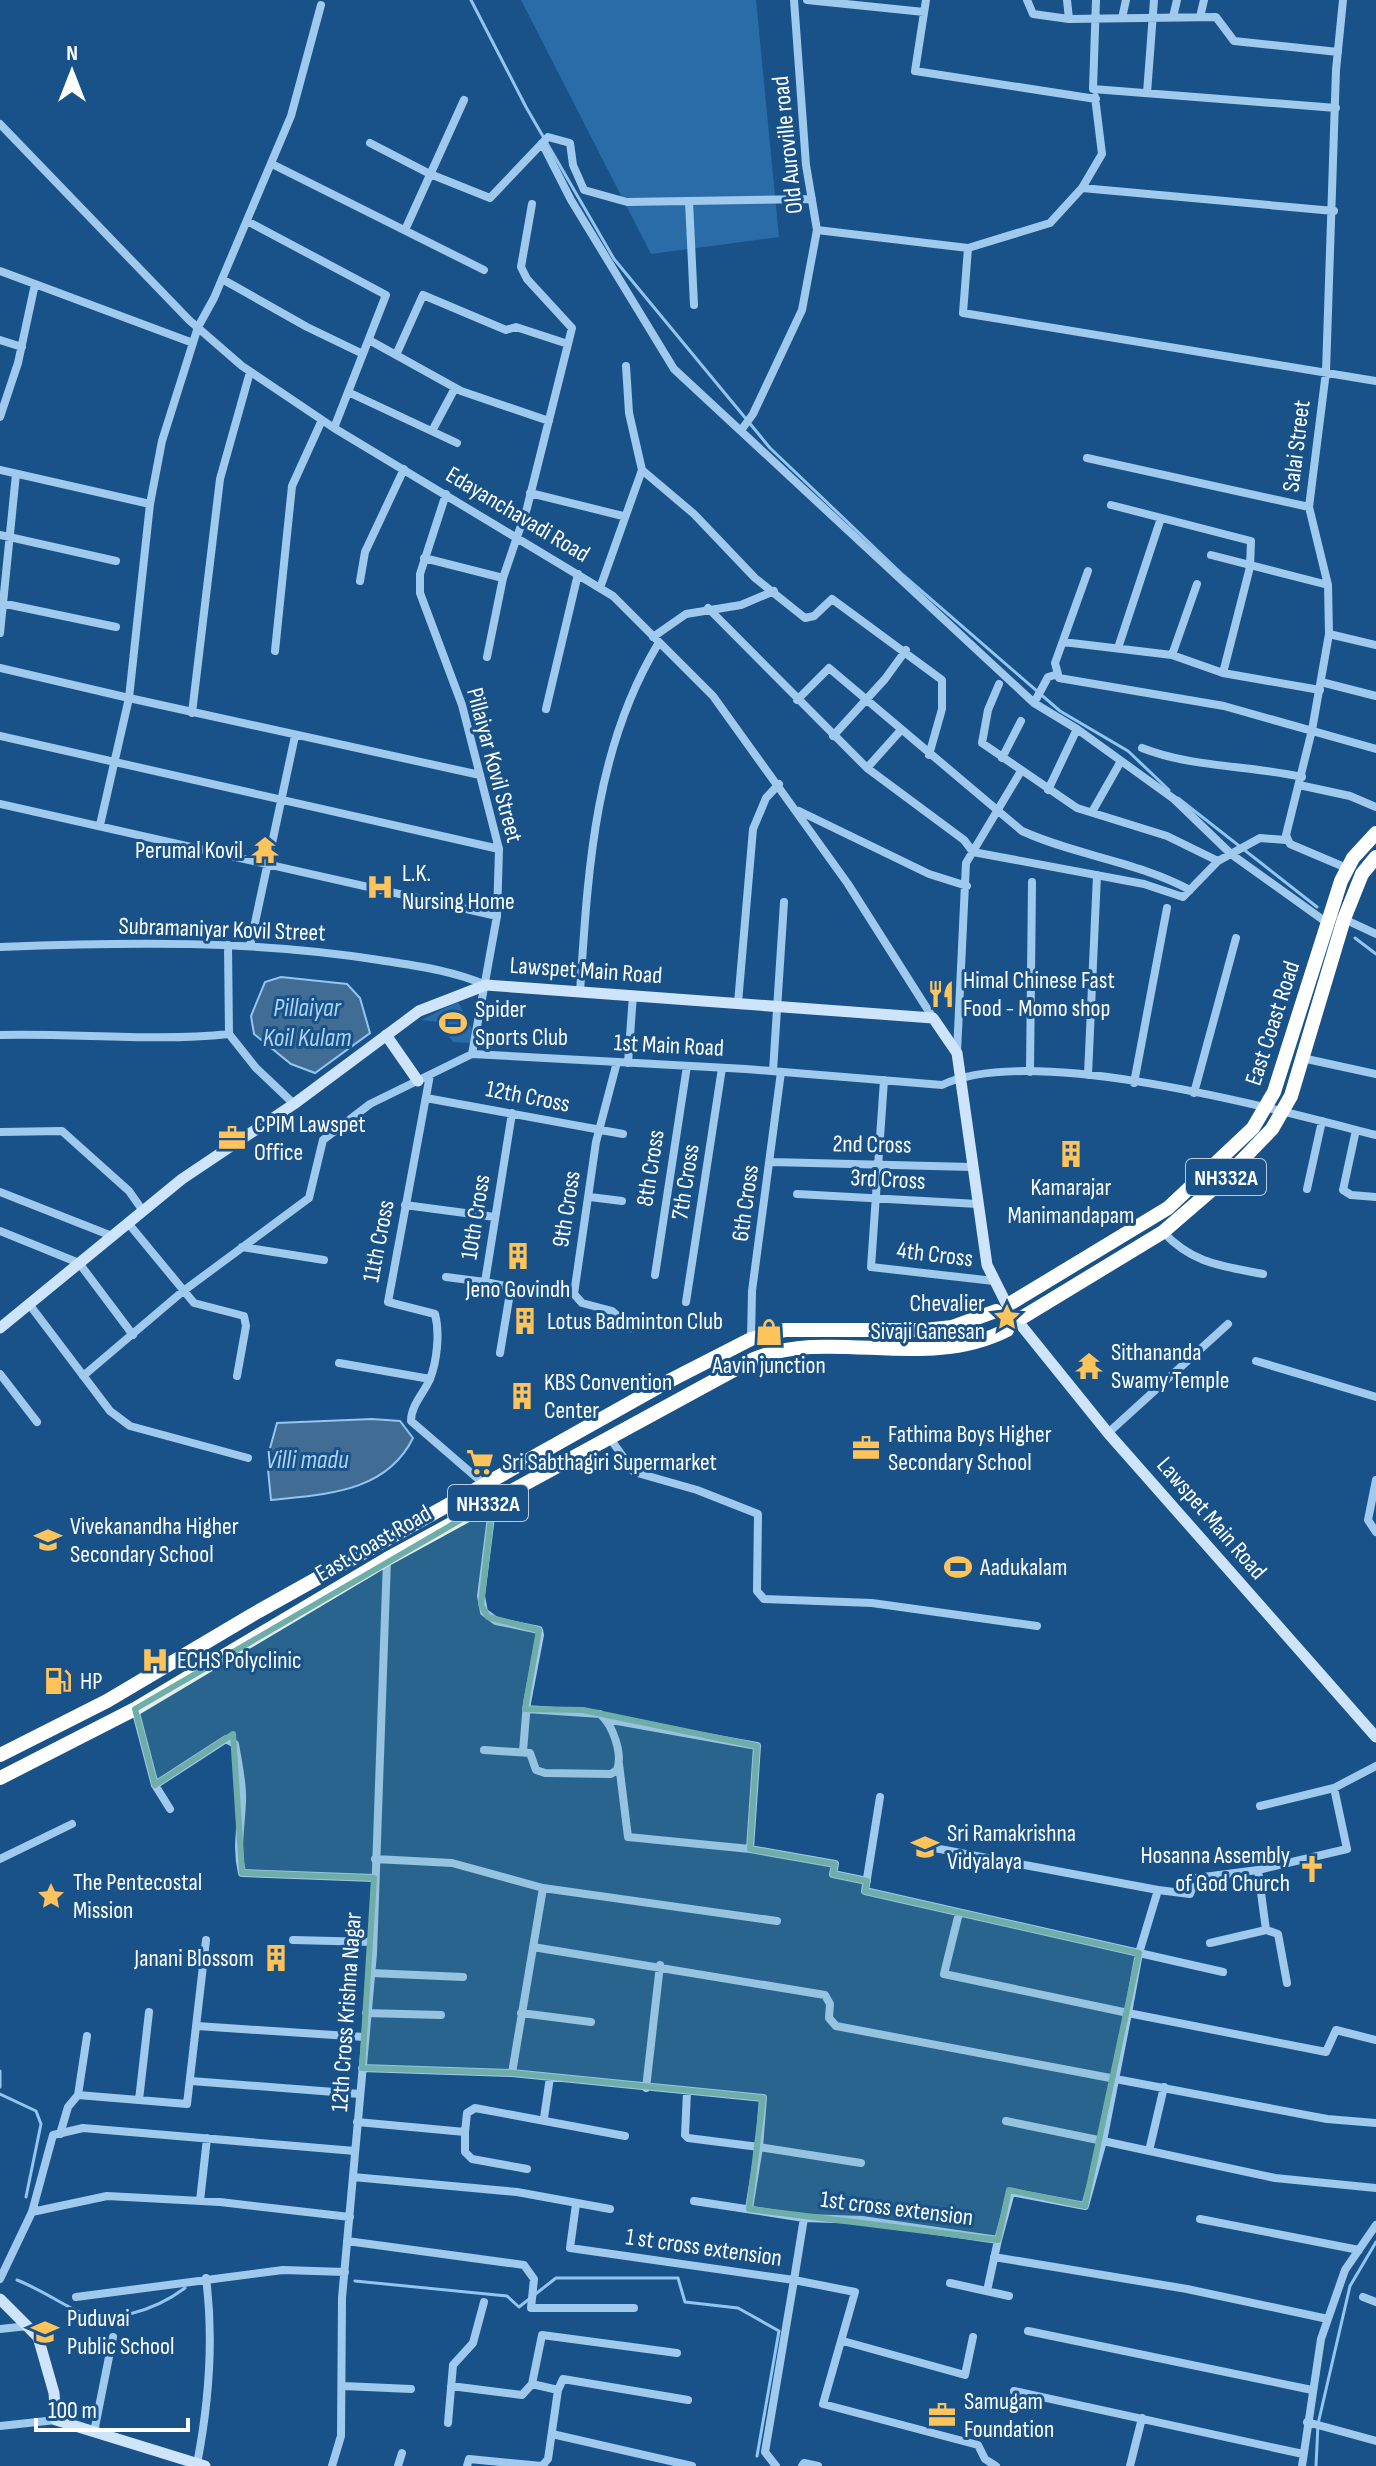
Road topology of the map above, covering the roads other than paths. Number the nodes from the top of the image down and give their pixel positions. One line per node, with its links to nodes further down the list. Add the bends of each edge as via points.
1 (794, 0): 32 (street, Old Auroville road)
2 (807, 0): 13 (street)
3 (926, 0): 13 (street)
4 (1027, 0): 19 (street, via 1033,14)
5 (1067, 0): 19 (street)
6 (1096, 0): 16 (street)
7 (1126, 0): 17 (street)
8 (1154, 0): 18 (street)
9 (1177, 0): 14 (street)
10 (1204, 0): 15 (street)
11 (1343, 0): 20 (street, Salai Street)
12 (321, 5): 29 (street)
13 (924, 12): 23 (street, via 915,71)
14 (1173, 17): 15 (street); 18 (street)
15 (1200, 17): 20 (street, via 1216,17 1234,41)
16 (1094, 18): 17 (street); 19 (street); 21 (street)
17 (1122, 18): 18 (street)
18 (1151, 18): 22 (street)
19 (1069, 19)
20 (1338, 52): 25 (street, Salai Street)
21 (1093, 89): 22 (street); 23 (street)
22 (1147, 93): 25 (street)
23 (1096, 99): 31 (street, via 1102,154)
24 (464, 100): 30 (street)
25 (1336, 108): 35 (street, Salai Street)
26 (0, 124): 45 (street, Edayanchavadi Road)
27 (545, 140): 30 (street, via 490,198); 33 (street, via 570,143 584,190 627,202); 63 (street, via 571,200 674,369)
28 (370, 143): 30 (street)
29 (272, 164): 36 (street); 37 (street)
30 (430, 174): 37 (street)
31 (1082, 188): 35 (street); 39 (street, via 1050,223)
32 (812, 199): 33 (street); 38 (street, Old Auroville road)
33 (689, 201): 44 (street)
34 (532, 204): 49 (street, via 521,267 572,328)
35 (1334, 211): 55 (street, Salai Street)
36 (247, 221): 42 (street); 47 (street, via 386,295)
37 (405, 230): 40 (street)
38 (817, 230): 39 (street, Old Auroville road); 63 (street, via 802,310)
39 (968, 248): 55 (street, via 963,313)
40 (484, 270)
41 (0, 271): 43 (street)
42 (222, 279): 45 (street); 51 (street)
43 (35, 284): 48 (street); 50 (street)
44 (694, 305)
45 (198, 327): 48 (street); 54 (street, Edayanchavadi Road)
46 (0, 340): 50 (street)
47 (369, 340): 51 (street); 52 (street)
48 (193, 343): 73 (street, via 162,441)
49 (568, 344): 52 (street, via 516,327 506,330 423,295); 61 (street)
50 (22, 347): 59 (street)
51 (363, 354): 58 (street)
52 (396, 355): 57 (street)
53 (626, 366): 69 (street, via 629,413)
54 (250, 372): 60 (street, Edayanchavadi Road); 117 (street, via 220,479)
55 (1326, 372): 56 (street); 75 (street, Salai Street)
56 (1376, 381)
57 (455, 388): 61 (street); 64 (street)
58 (348, 392): 62 (street); 64 (street)
59 (0, 417)
60 (322, 420): 62 (street, Edayanchavadi Road); 103 (street, via 292,486)
61 (549, 421): 71 (street)
62 (334, 428): 67 (street, Edayanchavadi Road)
63 (742, 429): 115 (street)
64 (432, 431): 65 (street)
65 (457, 443)
66 (1087, 458): 75 (street)
67 (404, 469): 72 (street, Edayanchavadi Road); 88 (street, via 365,552)
68 (0, 470): 70 (street)
69 (642, 470): 76 (street); 92 (street)
70 (16, 474): 73 (street); 80 (street)
71 (530, 493): 76 (street); 79 (street)
72 (446, 494): 79 (street, Edayanchavadi Road); 82 (street, Pillaiyar Kovil Street)
73 (150, 504): 112 (street)
74 (1111, 505): 77 (street)
75 (1309, 507): 90 (street, Salai Street)
76 (623, 516): 91 (street)
77 (1161, 518): 84 (street, via 1247,538 1252,547); 101 (street)
78 (0, 535): 80 (street)
79 (519, 536): 86 (street, Edayanchavadi Road); 87 (street)
80 (12, 538): 83 (street); 93 (street)
81 (1211, 555): 84 (street)
82 (424, 558): 87 (street); 133 (street, Pillaiyar Kovil Street, via 420,593 462,705)
83 (116, 561)
84 (1250, 567): 90 (street); 107 (street)
85 (1088, 571): 99 (street)
86 (578, 574): 91 (street, Edayanchavadi Road); 116 (street)
87 (503, 578): 105 (street)
88 (360, 581)
89 (1197, 584): 104 (street)
90 (1328, 585): 97 (street, Salai Street)
91 (600, 588): 98 (street, Edayanchavadi Road)
92 (774, 591): 94 (street, via 741,605); 102 (street, via 805,618 832,599)
93 (2, 603): 95 (street); 96 (street)
94 (708, 608): 98 (street, via 686,614); 114 (street)
95 (116, 627)
96 (0, 633)
97 (1329, 634): 100 (street); 110 (street, Salai Street)
98 (656, 640): 135 (street, Edayanchavadi Road, via 713,696); 169 (street, via 597,804)
99 (1063, 642): 101 (street); 108 (street)
100 (1376, 645)
101 (1118, 648): 104 (street)
102 (906, 650): 113 (street); 127 (street, via 942,680)
103 (275, 651)
104 (1172, 655): 107 (street)
105 (487, 657)
106 (0, 668): 112 (street)
107 (1223, 673): 110 (street)
108 (1055, 675): 115 (street, via 1048,677); 121 (street, via 1224,706)
109 (999, 684): 128 (street, via 982,743)
110 (1320, 686): 111 (street); 121 (street, Salai Street)
111 (1376, 696)
112 (129, 698): 117 (street); 130 (street)
113 (865, 699): 114 (street, via 829,668); 120 (street); 124 (street)
114 (797, 700): 124 (street)
115 (1034, 703): 119 (street)
116 (546, 709)
117 (192, 713): 123 (street)
118 (1021, 721): 128 (street)
119 (1077, 729): 129 (street); 136 (street)
120 (901, 730): 127 (street); 131 (street)
121 (1312, 730): 126 (street); 134 (street, Salai Street)
122 (0, 736): 130 (street)
123 (295, 736): 133 (street); 137 (street)
124 (833, 736): 131 (street)
125 (1142, 748): 134 (street, via 1179,760 1248,766)
126 (1376, 749)
127 (929, 755): 142 (street)
128 (1002, 758): 132 (street)
129 (1121, 761): 141 (street); 148 (street)
130 (114, 762): 137 (street); 143 (street)
131 (867, 768): 147 (street)
132 (1021, 771): 136 (street); 142 (street)
133 (480, 775): 146 (street, Pillaiyar Kovil Street)
134 (1301, 781): 139 (street); 145 (street, Salai Street)
135 (779, 784): 140 (street, Edayanchavadi Road); 171 (street, via 766,798 753,829)
136 (1048, 790): 141 (street)
137 (281, 799): 146 (street); 151 (street)
138 (0, 804): 143 (street)
139 (1376, 807)
140 (798, 811): 156 (street, via 929,874); 173 (street, Edayanchavadi Road)
141 (1092, 812): 150 (street, via 1167,836)
142 (997, 814): 147 (street); 157 (street, via 1056,847 1143,867)
143 (100, 825): 151 (street)
144 (1376, 833): 152 (highway, East Coast Road / NH332A)
145 (1286, 840): 148 (street, via 1260,838); 152 (street)
146 (499, 849): 160 (street, Pillaiyar Kovil Street)
147 (973, 852): 153 (street); 156 (street, via 966,863)
148 (1234, 852): 150 (street); 162 (street)
149 (1376, 857): 154 (highway, East Coast Road / NH332A)
150 (1218, 861): 157 (street)
151 (267, 863): 160 (street); 166 (street)
152 (1347, 868): 154 (street); 162 (highway, East Coast Road / NH332A)
153 (1097, 875): 157 (street, via 1183,897); 188 (street)
154 (1369, 877): 161 (highway, East Coast Road / NH332A)
155 (1032, 882): 185 (street)
156 (967, 886): 177 (street)
157 (1190, 890)
158 (784, 902): 172 (street, 6th Cross)
159 (1167, 908): 192 (street)
160 (497, 916): 168 (street, Pillaiyar Kovil Street)
161 (1344, 919): 163 (street); 179 (highway, East Coast Road / NH332A)
162 (1326, 922): 196 (highway, East Coast Road / NH332A)
163 (1376, 934)
164 (1236, 938): 193 (street)
165 (228, 945): 166 (street, Subramaniyar Kovil Street); 167 (street, Subramaniyar Kovil Street); 174 (street)
166 (250, 946): 168 (street, Subramaniyar Kovil Street, via 322,951 455,972)
167 (0, 947)
168 (486, 985): 169 (street, Lawspet Main Road); 176 (street, Lawspet Main Road, via 419,1011); 178 (street, Pillaiyar Kovil Street)
169 (580, 992): 170 (street, Lawspet Main Road)
170 (633, 995): 171 (street, Lawspet Main Road); 181 (street)
171 (738, 1003): 172 (street, Lawspet Main Road)
172 (779, 1006): 173 (street, Lawspet Main Road); 184 (street, 6th Cross)
173 (933, 1018): 177 (street)
174 (229, 1034): 175 (street, via 179,1039); 195 (street)
175 (0, 1035)
176 (386, 1035): 191 (street); 195 (street, Lawspet Main Road)
177 (957, 1053): 189 (street)
178 (472, 1054): 180 (street, 1st Main Road); 187 (street, 1st Main Road)
179 (1302, 1058): 186 (street); 197 (highway, East Coast Road / NH332A)
180 (617, 1062): 181 (street, 1st Main Road); 200 (street, 9th Cross)
181 (628, 1063): 182 (street, 1st Main Road)
182 (687, 1066): 183 (street, 1st Main Road); 227 (street, 8th Cross)
183 (722, 1068): 184 (street, 1st Main Road); 232 (street, 7th Cross)
184 (777, 1072): 190 (street, 1st Main Road); 205 (street, 6th Cross)
185 (1030, 1072): 188 (street, 1st Main Road); 189 (street, 1st Main Road)
186 (1376, 1074)
187 (430, 1075): 191 (street, 1st Main Road); 194 (street, 11th Cross)
188 (1088, 1075): 192 (street, 1st Main Road)
189 (958, 1077): 190 (street, 1st Main Road, via 942,1085); 207 (street)
190 (884, 1080): 206 (street)
191 (418, 1081): 223 (street, 1st Main Road, via 370,1104 323,1140 309,1198)
192 (1134, 1083): 193 (street, 1st Main Road)
193 (1194, 1093): 196 (street, 1st Main Road)
194 (426, 1098): 198 (street, 12th Cross); 216 (street, 11th Cross)
195 (294, 1104): 217 (street, Lawspet Main Road)
196 (1267, 1107): 197 (street, 1st Main Road); 234 (highway, East Coast Road / NH332A, via 1236,1147 1168,1208)
197 (1284, 1112): 199 (street, 1st Main Road); 221 (highway, East Coast Road / NH332A, via 1247,1157)
198 (512, 1113): 200 (street, 12th Cross); 218 (street, 10th Cross)
199 (1322, 1121): 201 (street, 1st Main Road); 208 (street)
200 (599, 1130): 203 (street, 12th Cross); 211 (street, 9th Cross)
201 (1356, 1130): 204 (street, 1st Main Road); 212 (street, via 1343,1190)
202 (0, 1132): 217 (street, via 62,1131 129,1191)
203 (623, 1134)
204 (1376, 1135)
205 (771, 1162): 206 (street, 2nd Cross); 240 (street, 6th Cross, via 752,1291)
206 (876, 1164): 207 (street, 2nd Cross); 213 (street)
207 (972, 1167): 215 (street)
208 (1307, 1189)
209 (0, 1192): 222 (street)
210 (797, 1194): 213 (street, 3rd Cross)
211 (590, 1197): 214 (street); 238 (street, 9th Cross, via 579,1248 576,1300 612,1311)
212 (1376, 1197)
213 (875, 1199): 215 (street, 3rd Cross); 229 (street, 4th Cross, via 871,1267)
214 (622, 1201)
215 (978, 1204): 229 (street)
216 (405, 1205): 218 (street); 247 (street, 11th Cross, via 388,1302 435,1314 436,1355)
217 (143, 1211): 219 (street, Lawspet Main Road)
218 (495, 1217): 230 (street, 10th Cross)
219 (128, 1223): 222 (street, Lawspet Main Road); 231 (street)
220 (0, 1231): 225 (street)
221 (1163, 1232): 226 (street, via 1197,1259); 236 (highway, East Coast Road / NH332A)
222 (112, 1236): 225 (street, Lawspet Main Road)
223 (242, 1247): 224 (street); 231 (street, 1st Main Road)
224 (324, 1260)
225 (79, 1263): 233 (street, Lawspet Main Road); 239 (street)
226 (1263, 1274)
227 (655, 1275)
228 (446, 1277): 230 (street)
229 (994, 1281): 234 (street)
230 (485, 1282): 241 (street, 10th Cross, via 511,1287)
231 (182, 1292): 239 (street, 1st Main Road); 246 (street, via 202,1306 244,1316)
232 (686, 1302)
233 (29, 1304): 235 (street, Lawspet Main Road); 245 (street)
234 (1004, 1305): 236 (highway, via 1019,1307); 236 (highway, via 997,1323); 240 (highway, East Coast Road / NH332A, via 952,1327 785,1330)
235 (2, 1324)
236 (1017, 1324): 250 (street, Lawspet Main Road); 251 (highway, East Coast Road / NH332A, via 985,1341 951,1349 769,1353)
237 (1228, 1324): 250 (street)
238 (631, 1328)
239 (133, 1335): 245 (street, 1st Main Road)
240 (751, 1339): 254 (highway, East Coast Road / NH332A)
241 (500, 1353)
242 (1256, 1361): 248 (street)
243 (339, 1363): 247 (street)
244 (0, 1374): 249 (street)
245 (83, 1376): 252 (street, via 110,1411 130,1426)
246 (237, 1376)
247 (430, 1379): 254 (street, 11th Cross, via 411,1421)
248 (1376, 1397)
249 (37, 1422)
250 (1108, 1433): 262 (street, Lawspet Main Road)
251 (609, 1437): 255 (highway, East Coast Road / NH332A); 258 (street, via 634,1472 758,1514 757,1591 764,1599 872,1603)
252 (248, 1458)
253 (1376, 1480): 256 (street, via 1368,1520)
254 (484, 1484): 265 (highway, East Coast Road / NH332A, via 107,1701)
255 (493, 1501): 257 (highway, East Coast Road / NH332A); 260 (street, via 481,1605 488,1617 539,1630)
256 (1376, 1532)
257 (387, 1559): 259 (highway, East Coast Road / NH332A); 278 (street, 12th Cross Krishna Nagar)
258 (1037, 1626)
259 (135, 1709): 268 (highway, East Coast Road / NH332A); 269 (street)
260 (526, 1709): 261 (street, via 583,1710); 264 (street)
261 (606, 1719): 266 (street); 276 (street, via 757,1746)
262 (1376, 1737)
263 (484, 1750): 264 (street)
264 (523, 1751): 266 (street, via 533,1757 536,1770 545,1773 611,1774)
265 (0, 1755)
266 (619, 1764): 276 (street, via 628,1837)
267 (1376, 1766): 270 (street)
268 (0, 1778)
269 (155, 1785): 273 (street); 280 (street, via 226,1739 235,1744 240,1770 237,1853 242,1873)
270 (1334, 1788): 272 (street); 279 (street, via 1347,1849)
271 (880, 1797): 281 (street)
272 (1260, 1806)
273 (170, 1809)
274 (72, 1824): 277 (street)
275 (929, 1847): 283 (street)
276 (750, 1849): 281 (street, via 835,1864 833,1874)
277 (0, 1859)
278 (375, 1859): 280 (street, 12th Cross Krishna Nagar); 282 (street, via 452,1863)
279 (1258, 1870): 283 (street, via 1196,1878 1190,1894); 286 (street)
280 (374, 1878): 289 (street, 12th Cross Krishna Nagar)
281 (867, 1881): 284 (street, via 865,1891)
282 (543, 1888): 285 (street); 291 (street)
283 (1158, 1890): 292 (street)
284 (959, 1913): 292 (street); 301 (street, via 944,1974)
285 (777, 1921)
286 (1266, 1930): 290 (street); 297 (street, via 1278,1934)
287 (206, 1940): 304 (street)
288 (293, 1940): 289 (street)
289 (373, 1942): 295 (street, 12th Cross Krishna Nagar)
290 (1210, 1943)
291 (533, 1947): 293 (street); 300 (street)
292 (1139, 1953): 294 (street); 301 (street)
293 (660, 1965): 311 (street, via 825,1995 836,2026); 314 (street)
294 (1223, 1972)
295 (371, 1973): 296 (street); 299 (street, 12th Cross Krishna Nagar)
296 (463, 1977)
297 (1287, 1983)
298 (149, 2012): 318 (street)
299 (366, 2013): 302 (street); 306 (street, 12th Cross Krishna Nagar)
300 (521, 2013): 303 (street); 309 (street)
301 (1128, 2013): 307 (street, via 1326,2052 1336,2030); 311 (street)
302 (441, 2015)
303 (591, 2022)
304 (197, 2026): 306 (street); 312 (street)
305 (87, 2036): 317 (street)
306 (364, 2037): 308 (street, 12th Cross Krishna Nagar)
307 (1376, 2040)
308 (362, 2068): 309 (street); 316 (street, 12th Cross Krishna Nagar)
309 (512, 2073): 310 (street)
310 (550, 2077): 314 (street); 319 (street)
311 (1116, 2078): 313 (street); 327 (street)
312 (191, 2081): 316 (street); 318 (street, via 187,2104)
313 (1164, 2087): 322 (street, via 1327,2119); 330 (street)
314 (646, 2088): 315 (street)
315 (687, 2092): 328 (street, via 688,2138); 328 (street, via 763,2098)
316 (360, 2094): 321 (street, 12th Cross Krishna Nagar)
317 (78, 2095): 318 (street); 324 (street, via 68,2107)
318 (139, 2100)
319 (544, 2118): 323 (street, via 475,2108 467,2113); 325 (street)
320 (1006, 2121): 327 (street)
321 (357, 2122): 323 (street); 329 (street, 12th Cross Krishna Nagar)
322 (1376, 2123)
323 (465, 2132): 332 (street, via 465,2152 472,2159)
324 (60, 2134): 326 (street, via 83,2128); 340 (street, via 53,2135)
325 (625, 2136)
326 (207, 2138): 329 (street); 335 (street)
327 (1103, 2141): 330 (street); 345 (street, via 1085,2206 1011,2192)
328 (759, 2147): 331 (street); 339 (street)
329 (355, 2151): 333 (street, 12th Cross Krishna Nagar)
330 (1149, 2151): 334 (street, via 1275,2178)
331 (861, 2163)
332 (527, 2169)
333 (353, 2177): 337 (street, via 517,2192); 341 (street, 12th Cross Krishna Nagar)
334 (1376, 2188)
335 (200, 2201): 340 (street, via 107,2196); 341 (street)
336 (694, 2201): 339 (street)
337 (576, 2204): 338 (street); 352 (street, 1 st cross extension, via 570,2248)
338 (610, 2209)
339 (749, 2209): 342 (street)
340 (32, 2212): 351 (street)
341 (350, 2217): 346 (street, 12th Cross Krishna Nagar)
342 (804, 2218): 345 (street, 1st cross extension, via 862,2220); 352 (street, 1st cross extension)
343 (1200, 2219): 347 (street)
344 (1376, 2225): 347 (street)
345 (998, 2240): 348 (street, 1st cross extension)
346 (347, 2241): 349 (street, 12th Cross Krishna Nagar); 361 (street, via 524,2265 534,2279 531,2308)
347 (1359, 2250): 362 (street, via 1345,2270)
348 (994, 2257): 354 (street, 1st cross extension); 362 (street)
349 (345, 2272): 350 (street, via 283,2270); 371 (street, 12th Cross Krishna Nagar)
350 (206, 2278): 356 (street); 389 (street, via 209,2404)
351 (0, 2279)
352 (794, 2280): 368 (street, via 855,2292); 394 (street, 1 st cross extension, via 765,2452)
353 (950, 2283): 354 (street)
354 (987, 2291): 355 (street)
355 (1009, 2296)
356 (76, 2297)
357 (1363, 2297): 360 (street)
358 (0, 2299): 363 (street)
359 (484, 2302): 372 (street, via 473,2343 455,2359)
360 (1376, 2302)
361 (634, 2308)
362 (1328, 2319): 375 (street)
363 (28, 2326): 364 (street); 379 (street, via 38,2337)
364 (0, 2329)
365 (1028, 2331): 375 (street)
366 (113, 2337): 383 (street)
367 (973, 2337): 368 (street, via 965,2375)
368 (843, 2341): 397 (street, via 823,2404 978,2445)
369 (677, 2353): 370 (street, via 542,2335)
370 (532, 2384): 372 (street, via 522,2395); 374 (street)
371 (343, 2386): 373 (street); 390 (street, 12th Cross Krishna Nagar, via 341,2436)
372 (451, 2386): 381 (street)
373 (411, 2389)
374 (558, 2390): 377 (street, via 563,2379); 384 (street)
375 (1312, 2390): 380 (street)
376 (1014, 2391): 378 (street)
377 (688, 2400)
378 (1142, 2418): 387 (street); 398 (street)
379 (56, 2420): 382 (street); 383 (street)
380 (1307, 2422): 385 (street); 387 (street)
381 (448, 2423)
382 (0, 2426)
383 (94, 2432): 388 (street)
384 (552, 2434): 392 (street, via 542,2466 469,2459); 393 (street)
385 (1376, 2441)
386 (402, 2453): 391 (street)
387 (1303, 2454): 399 (street)
388 (171, 2461): 389 (street)
389 (201, 2465)
390 (332, 2466)
391 (398, 2466)
392 (467, 2466)
393 (692, 2466)
394 (776, 2466)
395 (802, 2466): 396 (street)
396 (818, 2466)
397 (996, 2466)
398 (1130, 2466)
399 (1302, 2466)

